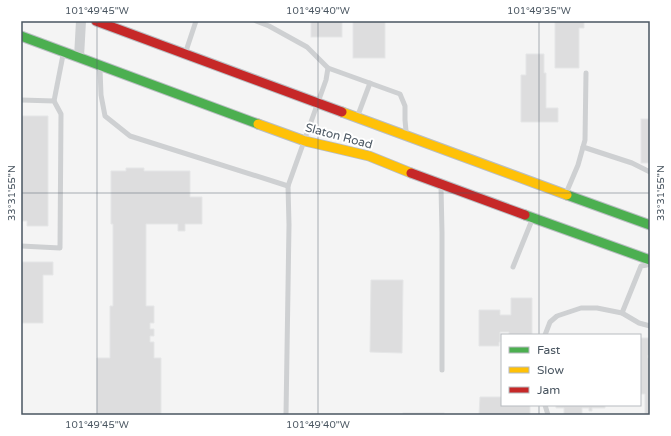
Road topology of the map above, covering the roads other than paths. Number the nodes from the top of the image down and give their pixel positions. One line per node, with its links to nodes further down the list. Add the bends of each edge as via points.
1 (81, 21): 8 (street)
2 (96, 21): 7 (highway, Slaton Road)
3 (196, 21): 7 (lane)
4 (256, 21): 10 (lane, via 307,47)
5 (21, 36): 6 (highway, Slaton Road)
6 (64, 52): 8 (highway, Slaton Road); 14 (lane)
7 (185, 54): 15 (highway, Slaton Road)
8 (79, 57): 9 (highway, Slaton Road)
9 (100, 65): 18 (highway, Slaton Road); 22 (lane, via 100,94 105,116 130,136)
10 (328, 68): 12 (lane); 15 (lane)
11 (586, 73): 19 (lane)
12 (370, 83): 16 (lane); 17 (lane, via 400,94 405,106)
13 (21, 100): 14 (lane)
14 (54, 101): 26 (lane, via 60,114 60,248)
15 (318, 102): 16 (highway, Slaton Road); 18 (lane)
16 (357, 118): 17 (highway, Slaton Road)
17 (407, 135): 23 (highway, Slaton Road)
18 (305, 141): 21 (highway, Slaton Road, via 369,156); 22 (lane)
19 (583, 147): 20 (lane, via 632,163); 23 (lane)
20 (650, 172)
21 (441, 184): 24 (highway, Slaton Road); 33 (lane)
22 (288, 186): 34 (lane)
23 (566, 194): 25 (highway, Slaton Road)
24 (533, 217): 27 (highway, Slaton Road); 29 (lane)
25 (650, 225)
26 (21, 246)
27 (650, 260)
28 (650, 265): 30 (lane, via 641,266)
29 (513, 267)
30 (622, 313): 31 (lane); 32 (lane, via 597,308 573,310 557,316 550,322)
31 (650, 326)
32 (546, 334)
33 (442, 370)
34 (286, 415)

